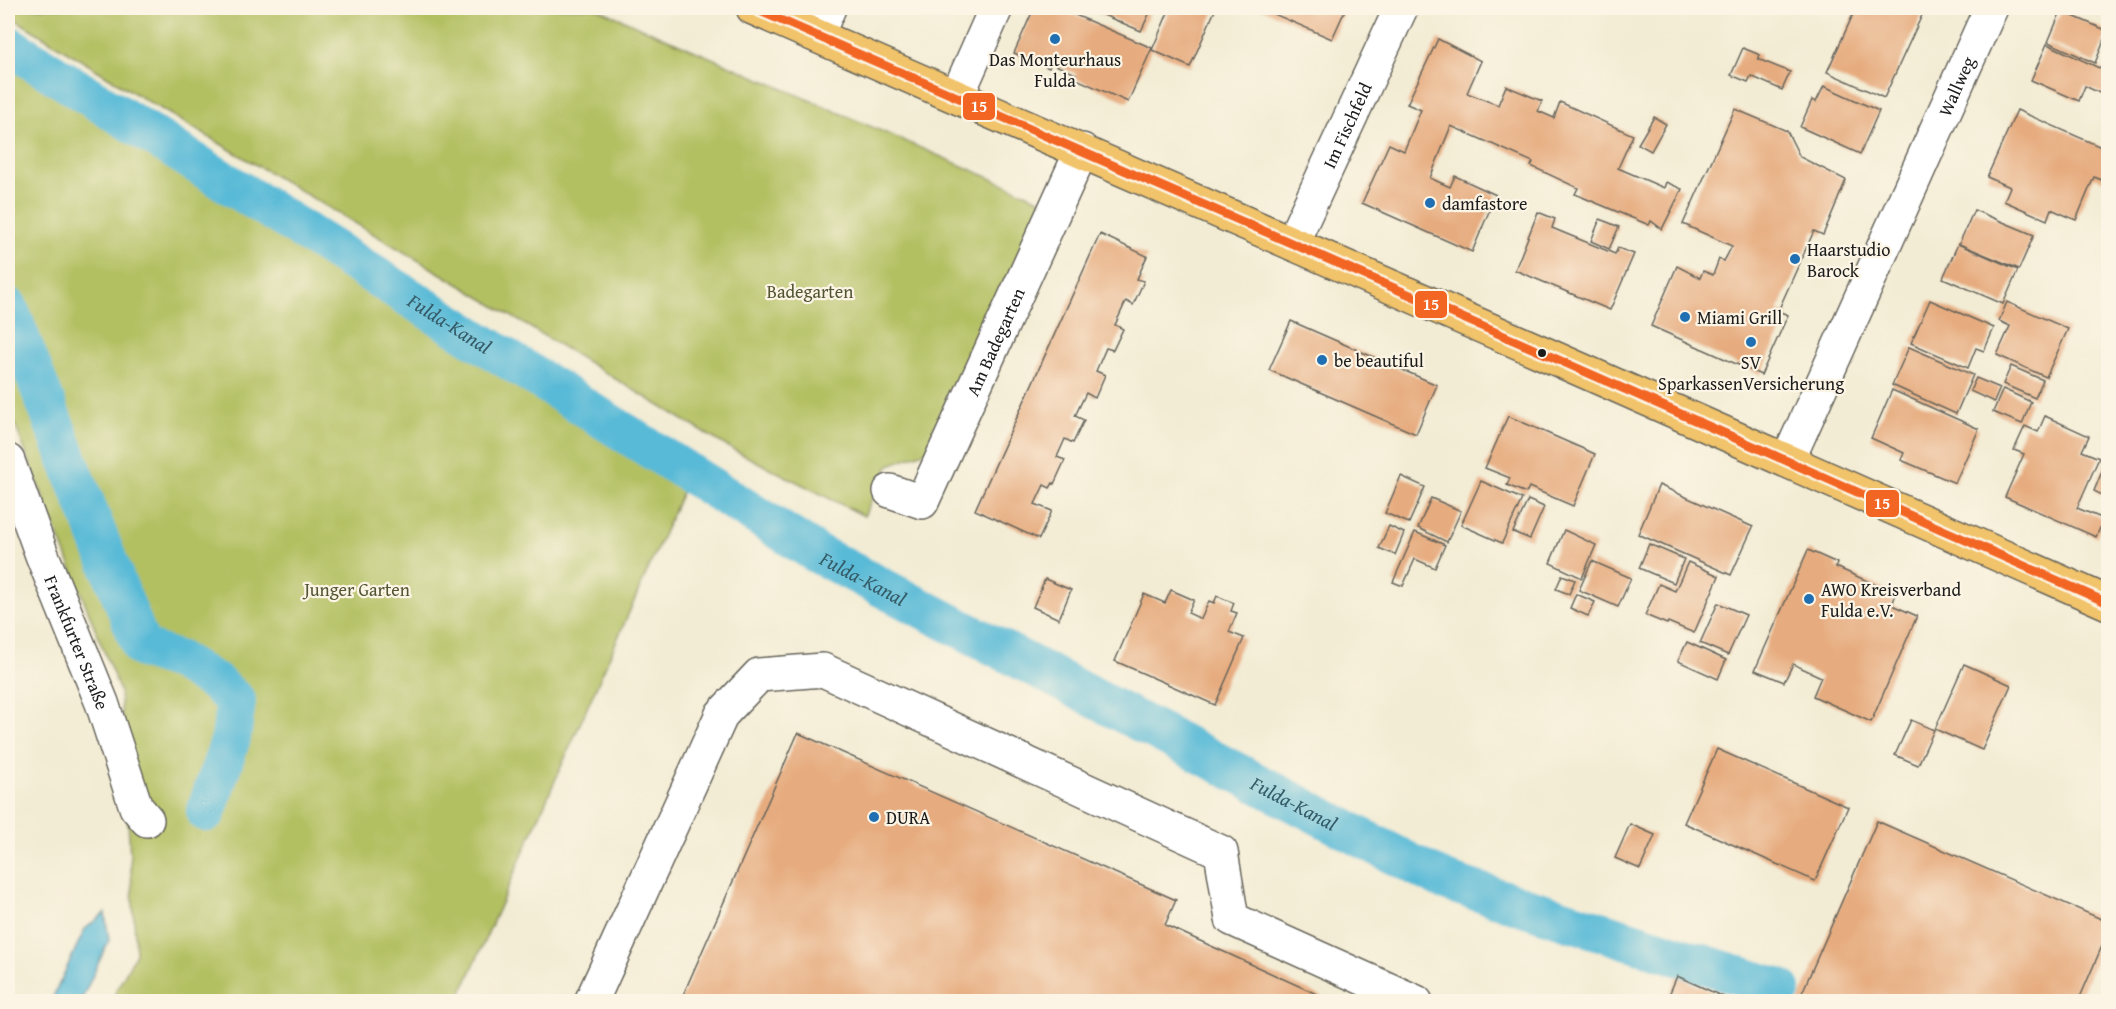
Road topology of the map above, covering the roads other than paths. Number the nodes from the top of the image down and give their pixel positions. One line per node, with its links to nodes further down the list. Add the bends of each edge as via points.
1 (753, 8): 5 (main road)
2 (996, 8): 6 (street)
3 (1401, 8): 8 (street, Im Fischfeld)
4 (1990, 8): 9 (street, Wallweg)
5 (823, 21): 6 (main road)
6 (957, 96): 7 (main road)
7 (1082, 150): 8 (main road); 11 (street, Am Badegarten, via 922,502)
8 (1292, 243): 9 (main road)
9 (1788, 460): 12 (main road)
10 (8, 461): 13 (street, Frankfurter Straße, via 102,703 136,807)
11 (890, 491)
12 (2109, 603)
13 (147, 820)
14 (591, 1002): 15 (street, via 722,714 759,675 823,670 1221,852 1232,919)
15 (1416, 1002)

